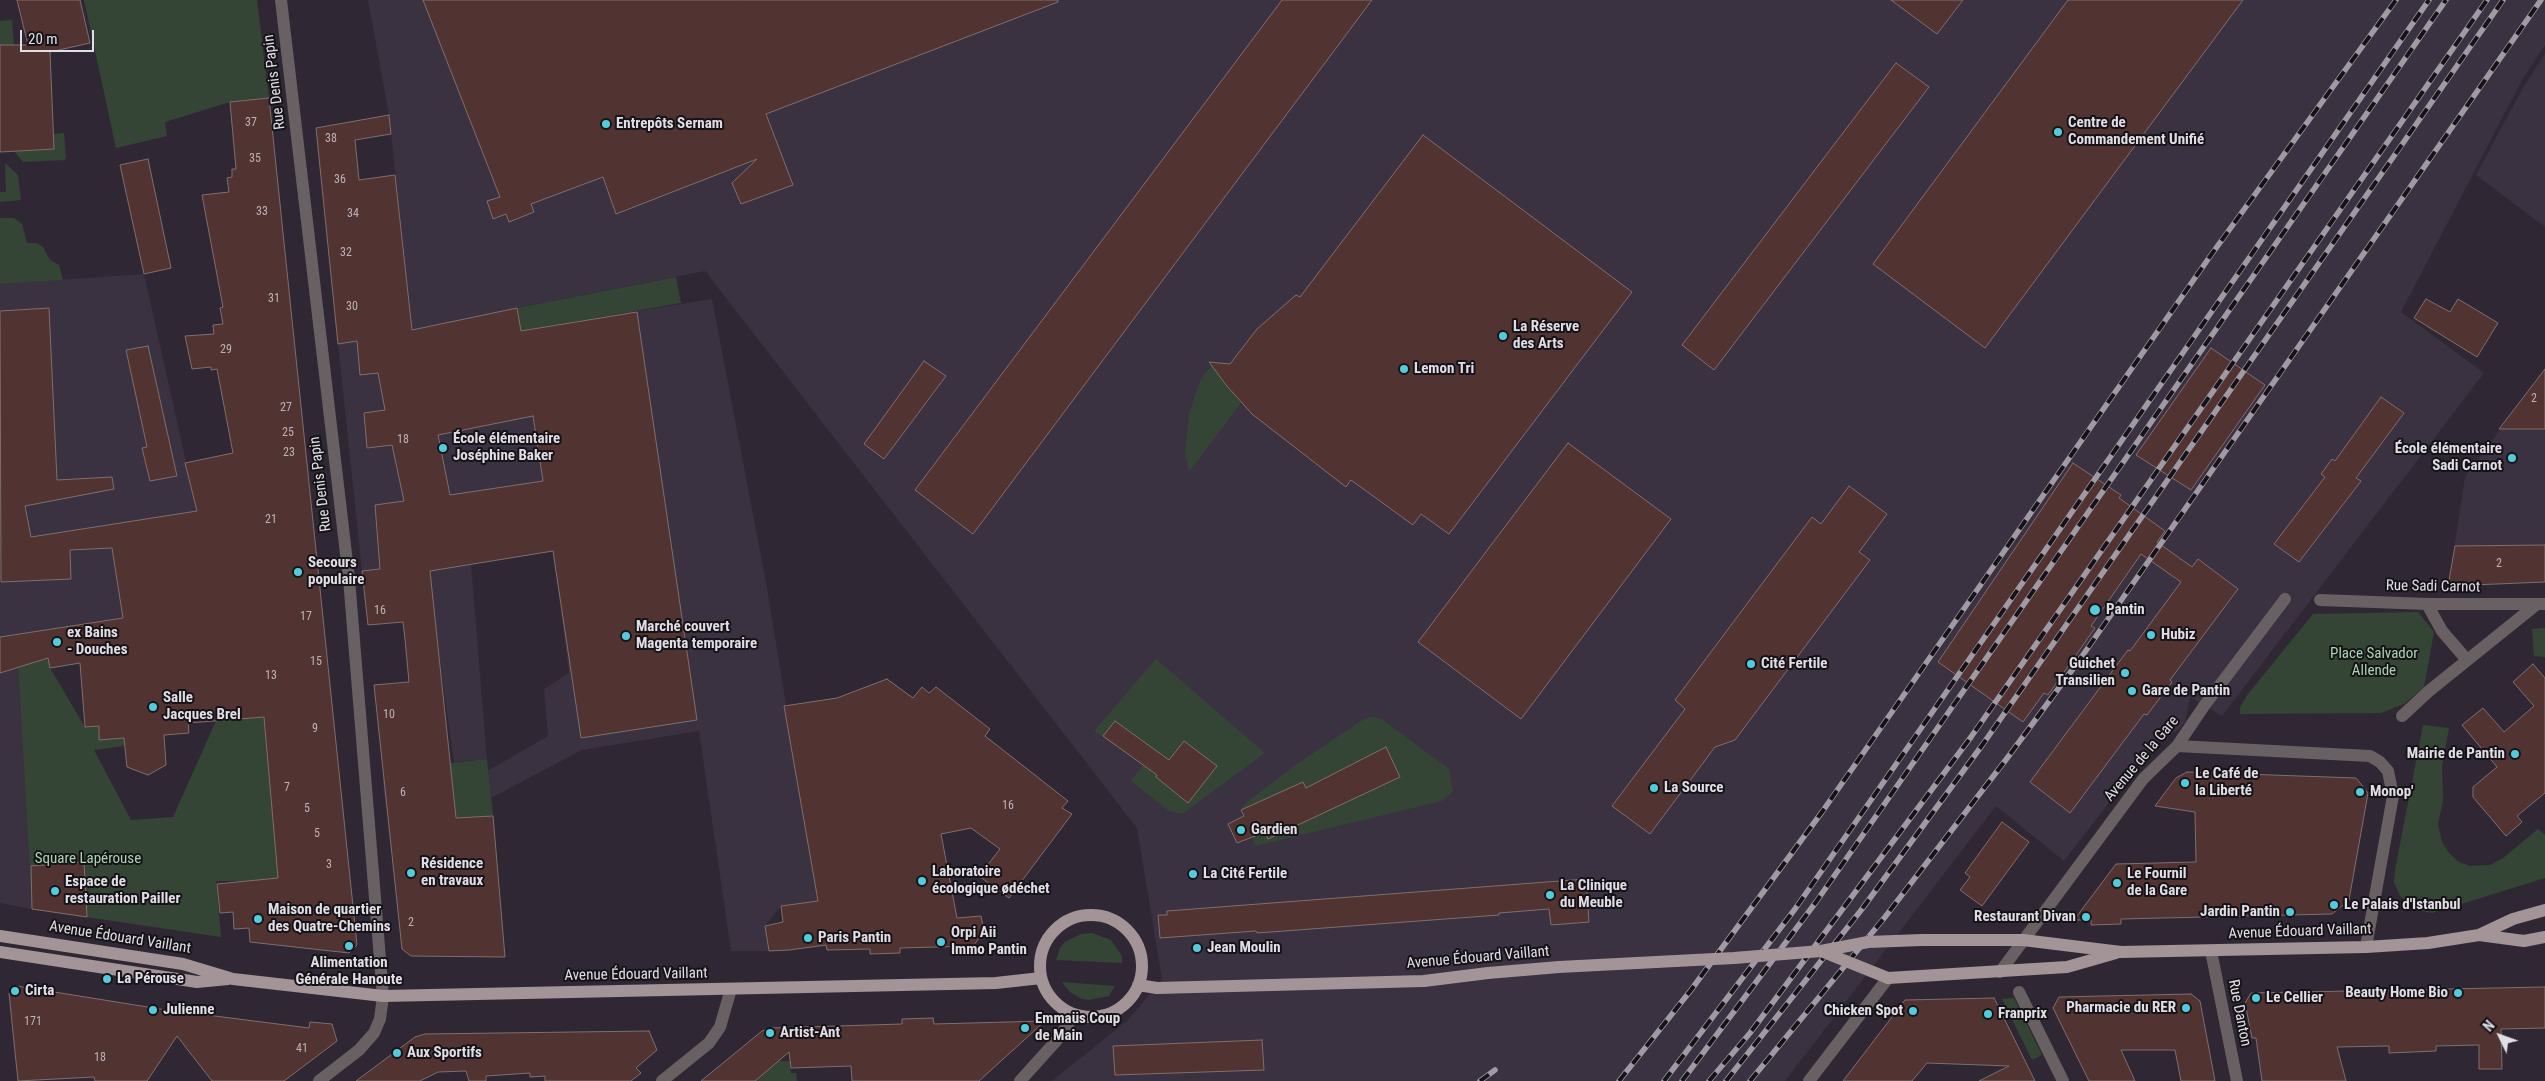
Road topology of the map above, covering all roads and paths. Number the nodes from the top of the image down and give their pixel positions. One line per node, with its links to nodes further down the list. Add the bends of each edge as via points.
1 (281, 0): 26 (street, Rue Denis Papin, via 349,579)
2 (2285, 598): 8 (street, Avenue de la Gare)
3 (2320, 600): 4 (street, Rue Sadi Carnot)
4 (2427, 604): 5 (street, Rue Sadi Carnot); 6 (street, via 2442,631)
5 (2541, 604): 6 (street)
6 (2467, 660): 7 (street)
7 (2402, 716)
8 (2177, 746): 13 (street, Avenue de la Gare, via 2144,779); 14 (street, via 2370,756 2388,770 2393,796)
9 (2545, 910): 10 (main road, Avenue Édouard Vaillant, via 2513,919)
10 (2479, 935): 12 (main road, Avenue Édouard Vaillant, via 2524,941); 14 (main road, Avenue Édouard Vaillant, via 2428,943)
11 (0, 936): 22 (main road, Avenue Édouard Vaillant, via 183,964)
12 (2545, 937)
13 (2023, 940): 15 (main road, Avenue Édouard Vaillant, bridge, via 1868,942); 18 (main road, Avenue Édouard Vaillant); 19 (street, Avenue de la Gare)
14 (2366, 947): 16 (main road, Avenue Édouard Vaillant)
15 (1821, 951): 21 (main road, Avenue Édouard Vaillant, bridge); 23 (main road, Avenue Édouard Vaillant, bridge, via 1559,967 1424,981 1157,988)
16 (2211, 951): 18 (main road, Avenue Édouard Vaillant); 33 (street, Rue Danton)
17 (0, 952): 22 (main road, Avenue Édouard Vaillant, via 197,982)
18 (2121, 952): 19 (main road, Avenue Édouard Vaillant, via 2067,967)
19 (2000, 972): 21 (main road, Avenue Édouard Vaillant)
20 (1041, 978): 23 (main road, via 1041,953 1053,932 1068,920 1094,915 1113,920 1133,937 1142,963); 24 (main road, Avenue Édouard Vaillant, via 996,983); 27 (main road, via 1052,1001)
21 (1888, 978): 31 (street)
22 (233, 979): 26 (main road, Avenue Édouard Vaillant)
23 (1138, 985): 27 (main road, via 1131,998 1114,1012 1094,1018)
24 (730, 989): 26 (main road, Avenue Édouard Vaillant); 29 (street, via 720,1027 709,1043)
25 (2019, 992): 32 (street)
26 (383, 996): 28 (street, Rue Denis Papin, via 374,1033 360,1050)
27 (1074, 1015): 30 (street, via 1057,1040)
28 (319, 1081)
29 (662, 1081)
30 (1020, 1081)
31 (1810, 1081)
32 (2063, 1081)
33 (2237, 1081)

